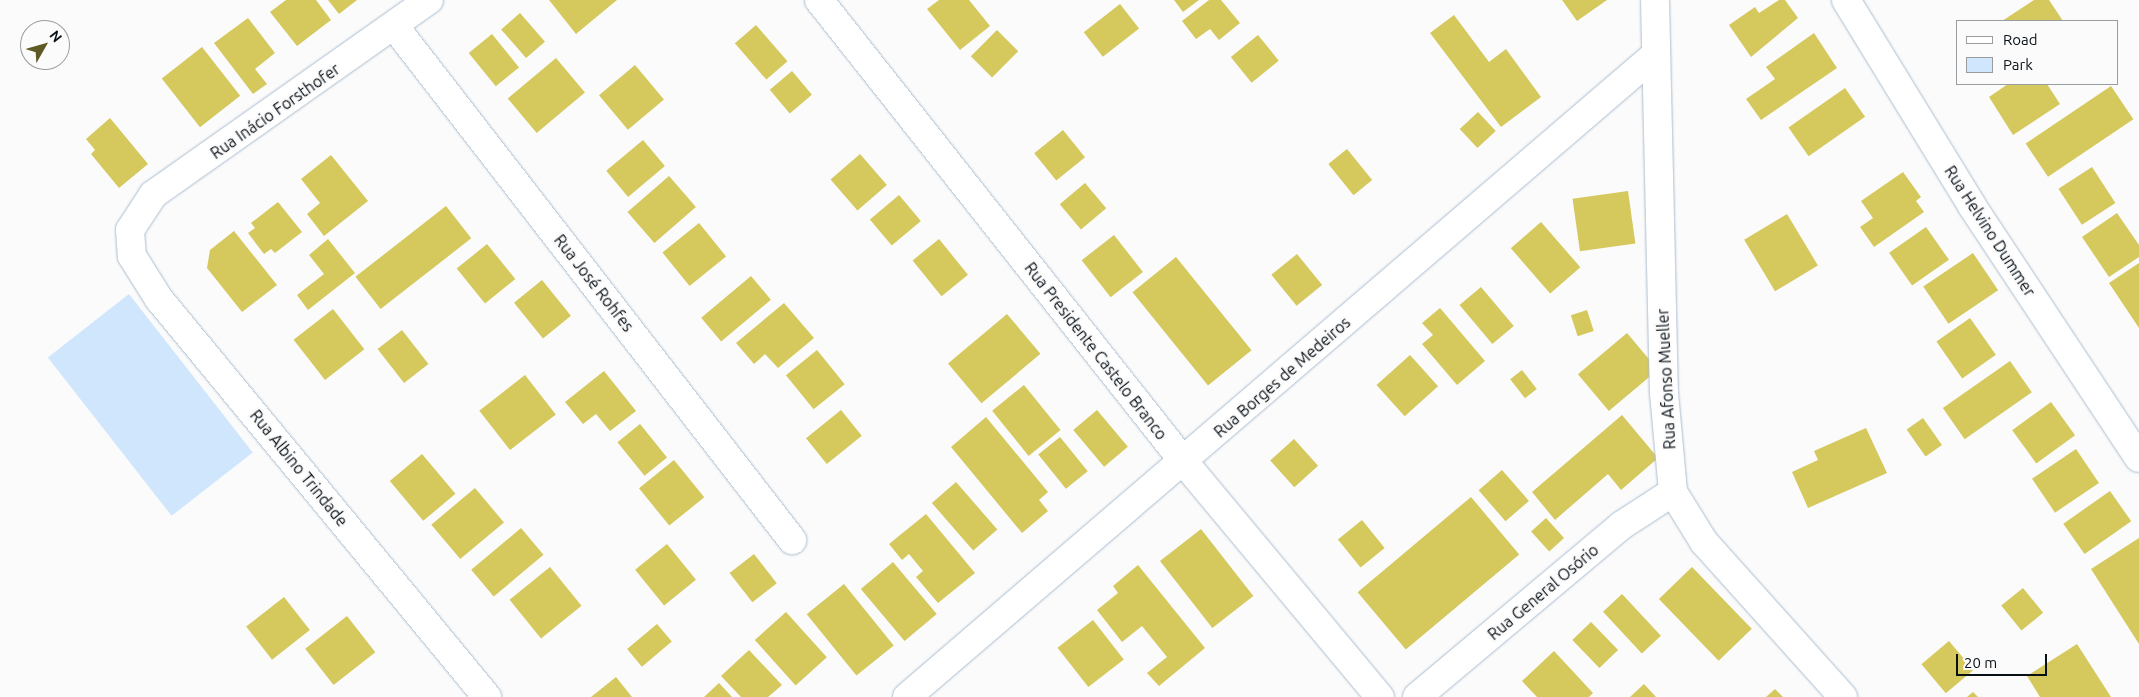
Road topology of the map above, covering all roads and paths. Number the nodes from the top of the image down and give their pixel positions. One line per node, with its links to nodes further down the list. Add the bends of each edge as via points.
1 (429, 0): 5 (street, Rua Inácio Forsthofer)
2 (818, 0): 9 (street, Rua Presidente Castelo Branco)
3 (1655, 0): 6 (street, Rua Afonso Mueller)
4 (1846, 0): 8 (street, Rua Helvino Dummer, via 1972,206)
5 (395, 27): 7 (street, Rua Inácio Forsthofer, via 153,195); 11 (street, Rua José Rohfes)
6 (1656, 55): 9 (street, Rua Borges de Medeiros); 10 (street, Rua Afonso Mueller, via 1664,393)
7 (130, 230): 12 (street, Rua Albino Trindade, via 132,256 142,277)
8 (2139, 458)
9 (1184, 462): 13 (street, Rua Borges de Medeiros); 14 (street, Rua Presidente Castelo Branco)
10 (1673, 492): 15 (street, Rua General Osório, via 1622,525); 16 (street, Rua Afonso Mueller, via 1704,542)
11 (792, 540)
12 (487, 697)
13 (907, 697)
14 (1380, 697)
15 (1417, 697)
16 (1843, 697)

